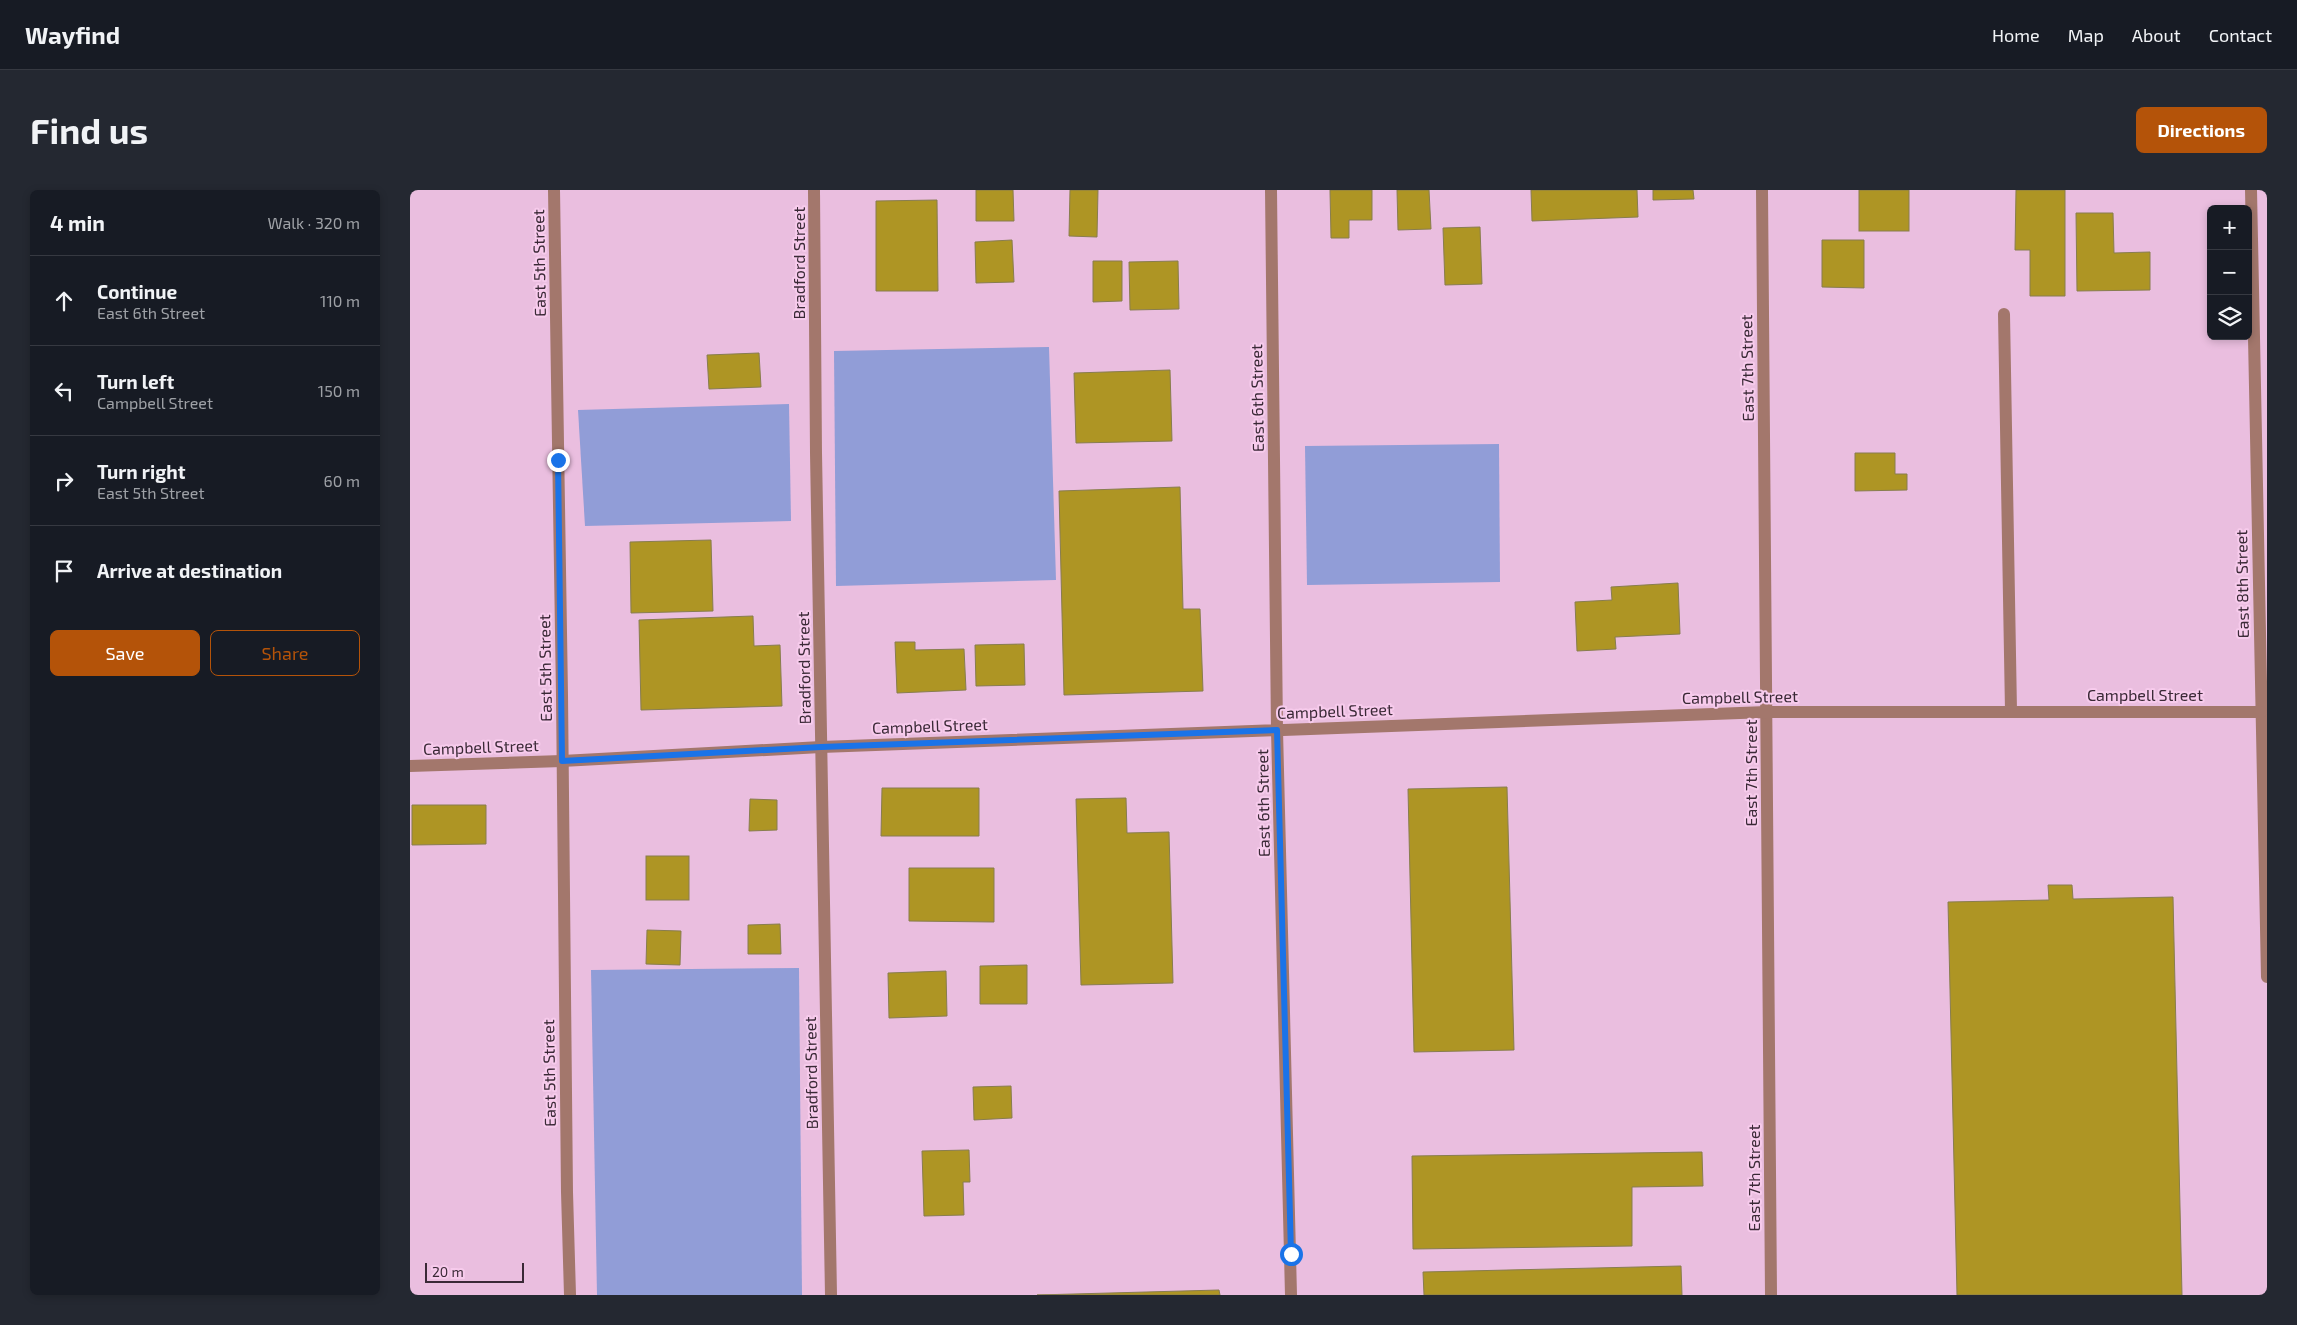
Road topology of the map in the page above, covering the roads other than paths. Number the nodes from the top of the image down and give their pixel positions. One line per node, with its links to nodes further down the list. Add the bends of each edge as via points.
1 (554, 190): 12 (street, East 5th Street)
2 (814, 190): 11 (street, Bradford Street)
3 (1271, 190): 10 (street, East 6th Street)
4 (1762, 190): 8 (street, East 7th Street)
5 (2250, 190): 9 (street, East 8th Street)
6 (2004, 314): 7 (street)
7 (2011, 711): 8 (street, Campbell Street); 9 (street, Campbell Street)
8 (1767, 712): 10 (street, Campbell Street); 18 (street, East 7th Street)
9 (2261, 712): 14 (street, East 8th Street)
10 (1277, 730): 11 (street, Campbell Street); 17 (street, East 6th Street)
11 (821, 747): 12 (street, Campbell Street); 16 (street, Bradford Street)
12 (562, 761): 13 (street, Campbell Street); 15 (street, East 5th Street)
13 (410, 766)
14 (2267, 977)
15 (570, 1295)
16 (832, 1295)
17 (1291, 1295)
18 (1770, 1295)

